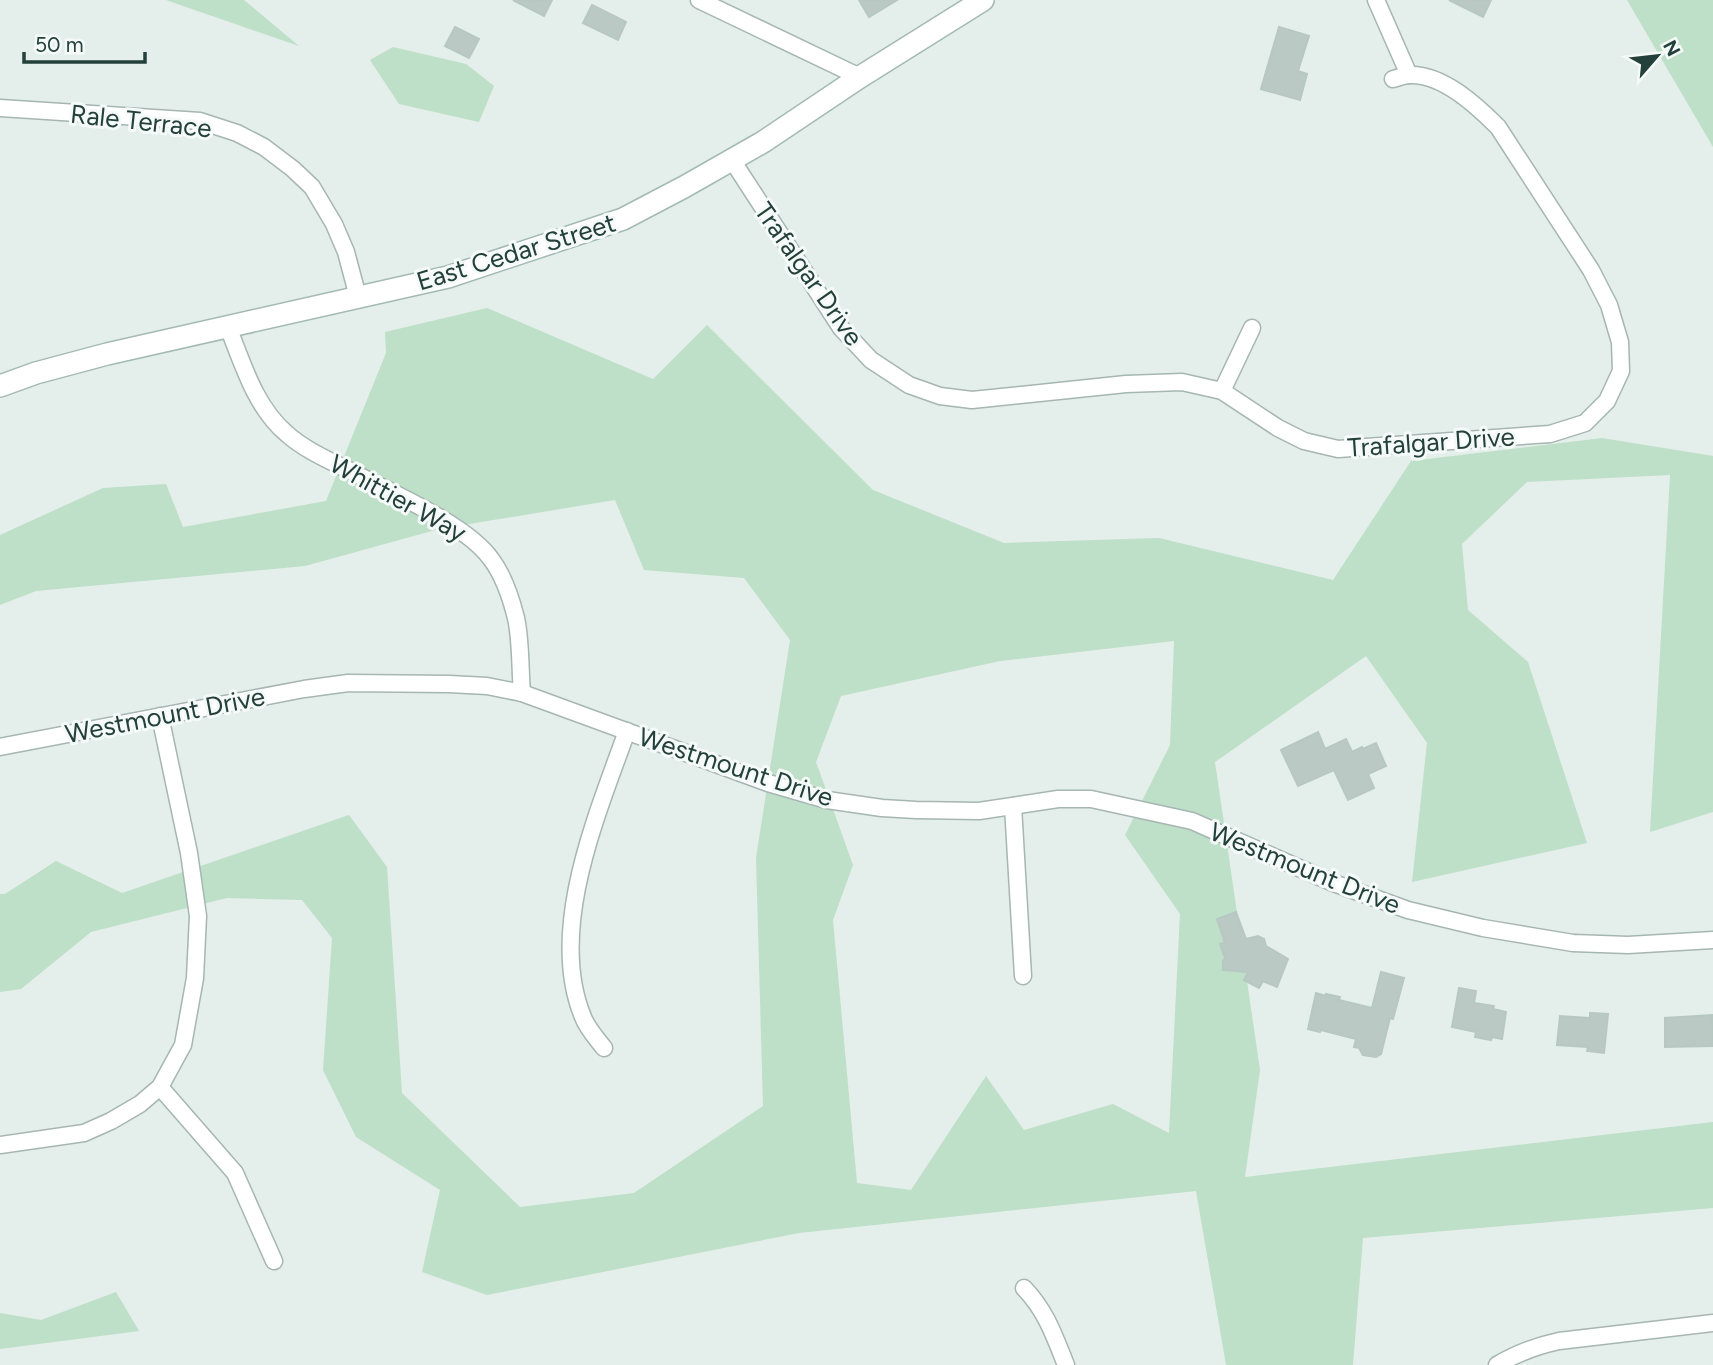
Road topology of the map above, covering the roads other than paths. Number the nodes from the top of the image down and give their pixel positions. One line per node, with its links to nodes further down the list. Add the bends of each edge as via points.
1 (699, 0): 4 (street)
2 (983, 0): 4 (main road, East Cedar Street)
3 (1376, 0): 11 (street, Trafalgar Drive, via 1401,77 1431,78 1454,90 1498,127 1609,305 1620,342 1621,371 1606,401 1585,423 1550,434 1338,449 1304,441)
4 (860, 77): 6 (main road, East Cedar Street)
5 (0, 108): 7 (street, Rale Terrace, via 200,121 264,147 312,187 346,252)
6 (732, 160): 7 (main road, East Cedar Street, via 623,219 448,277); 11 (street, Trafalgar Drive, via 841,328 871,360 909,385 940,396 972,400 1126,384 1182,383)
7 (358, 297): 8 (main road, East Cedar Street)
8 (228, 327): 10 (main road, East Cedar Street, via 47,370); 12 (street, Whittier Way, via 257,396 288,435 440,518 470,537 491,558 506,586 516,621)
9 (1252, 328): 11 (street)
10 (0, 386)
11 (1222, 391)
12 (522, 693): 13 (street, Westmount Drive, via 487,686 348,683); 14 (street, Westmount Drive)
13 (160, 716): 15 (street, Westmount Drive); 20 (street, via 198,916 195,978 183,1045)
14 (626, 731): 16 (street, Westmount Drive, via 827,800 916,810 979,811); 19 (street, via 590,836 572,912 573,980 583,1018)
15 (0, 747)
16 (1013, 806): 17 (street, Westmount Drive, via 1091,799 1192,821 1344,887 1408,910 1483,928 1573,943); 18 (street)
17 (1713, 940)
18 (1023, 976)
19 (604, 1048)
20 (160, 1087): 21 (street, via 140,1104 84,1133); 22 (street, via 235,1173)
21 (0, 1145)
22 (274, 1261)
23 (1024, 1288): 25 (street, via 1050,1323)
24 (1713, 1323): 26 (street, via 1559,1341 1535,1346)
25 (1066, 1365)
26 (1497, 1365)

